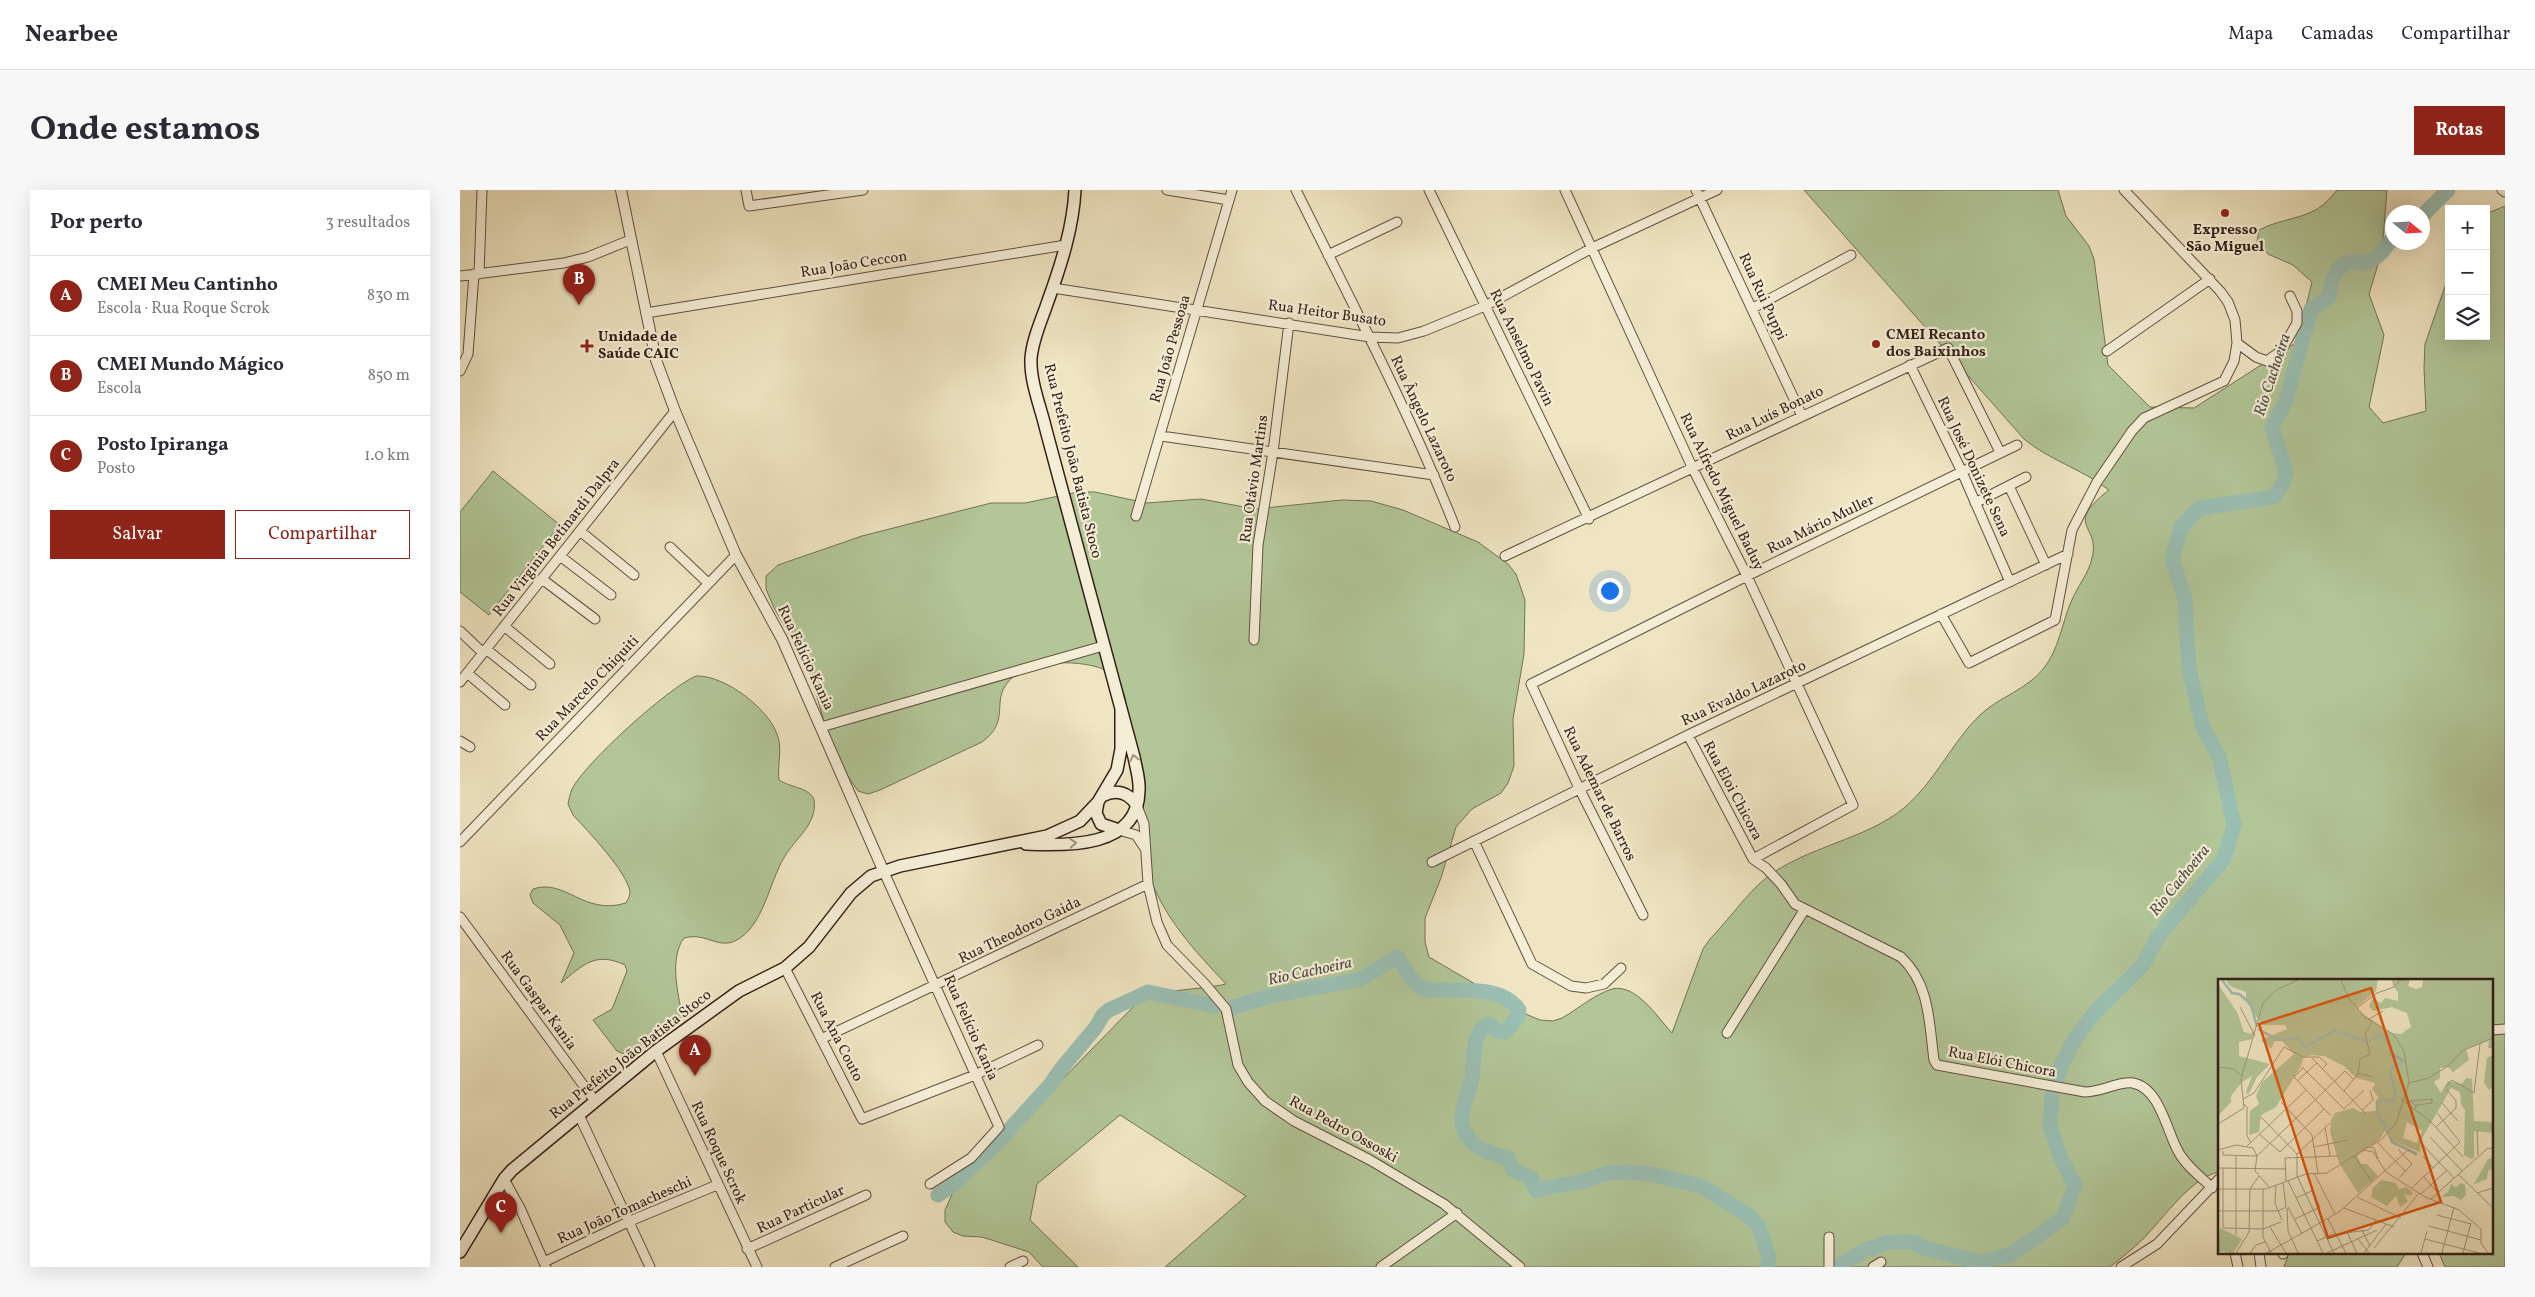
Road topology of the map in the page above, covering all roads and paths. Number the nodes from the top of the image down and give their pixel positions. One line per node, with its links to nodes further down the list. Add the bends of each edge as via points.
1 (482, 190): 23 (street)
2 (621, 190): 18 (street, Rua Felício Kania)
3 (746, 190): 4 (street, via 749,206)
4 (863, 190)
5 (1075, 190): 19 (main road, Rua Prefeito João Batista Stoco)
6 (1167, 190): 16 (street)
7 (1232, 190): 16 (street, Rua João Pessoaa)
8 (1296, 190): 21 (street, Rua Ângelo Lazaroto)
9 (1429, 190): 28 (street, Rua Anselmo Pavin)
10 (1565, 190): 20 (street, Rua Alfredo Miguel Baduy)
11 (1717, 190): 15 (street, Rua Heitor Busato)
12 (2124, 190): 25 (street)
13 (2502, 190): 14 (street)
14 (2505, 192)
15 (1698, 194): 20 (street, Rua Heitor Busato); 29 (street, Rua Rui Puppi)
16 (1229, 200): 30 (street, Rua João Pessoaa)
17 (1397, 222): 21 (street)
18 (630, 240): 23 (street, via 564,263); 31 (street, Rua Felício Kania)
19 (1066, 245): 26 (main road, Rua Prefeito João Batista Stoco); 31 (street, Rua João Ceccon)
20 (1592, 248): 28 (street, Rua Heitor Busato); 44 (street, Rua Alfredo Miguel Baduy)
21 (1328, 255): 33 (street, Rua Ângelo Lazaroto)
22 (1851, 255): 29 (street)
23 (476, 274): 24 (street); 37 (street, via 468,354)
24 (460, 276)
25 (2210, 279): 34 (street, via 2228,302 2235,320); 35 (street)
26 (1053, 288): 30 (street, Rua Heitor Busato); 71 (main road, Rua Prefeito João Batista Stoco, via 1034,345 1031,359 1033,380)
27 (2290, 296): 34 (street, via 2297,311 2297,323 2281,351 2267,361)
28 (1485, 306): 33 (street, Rua Heitor Busato, via 1424,332 1398,338); 51 (street, Rua Anselmo Pavin)
29 (1753, 308): 39 (street, Rua Rui Puppi)
30 (1196, 309): 32 (street, Rua Heitor Busato); 40 (street, Rua João Pessoaa)
31 (646, 313): 38 (street, Rua Felício Kania, via 656,360)
32 (1289, 323): 33 (street, Rua Heitor Busato); 42 (street, Rua Otávio Martins)
33 (1370, 337): 46 (street, Rua Ângelo Lazaroto)
34 (2237, 343): 55 (street, via 2234,361 2224,381 2144,418 2132,431 2097,482 2072,530)
35 (2107, 351)
36 (1910, 364): 39 (street, Rua Luís Bonato); 43 (street, Rua Luís Bonato, via 1948,348); 45 (street, Rua José Donizete Sena)
37 (460, 370)
38 (675, 411): 53 (street, Rua Virginia Betinardi Dalpra); 56 (street, Rua Felício Kania)
39 (1802, 416): 44 (street, Rua Luís Bonato)
40 (1161, 436): 42 (street); 50 (street, Rua João Pessoaa)
41 (2017, 445): 43 (street, Rua Mário Muller)
42 (1273, 452): 46 (street); 70 (street, Rua Otávio Martins, via 1258,545)
43 (2000, 452): 45 (street, Rua Mário Muller)
44 (1693, 469): 51 (street, Rua Luís Bonato); 61 (street, Rua Alfredo Miguel Baduy)
45 (1962, 472): 49 (street, Rua José Donizete Sena); 61 (street, Rua Mário Muller)
46 (1434, 475): 52 (street, Rua Ângelo Lazaroto)
47 (2026, 477): 48 (street)
48 (2009, 486): 49 (street); 59 (street)
49 (1976, 503): 63 (street, Rua José Donizete Sena)
50 (1136, 516)
51 (1589, 518): 58 (street, Rua Luís Bonato)
52 (1454, 527)
53 (580, 531): 57 (street, Rua Virginia Betinardi Dalpra); 60 (street)
54 (670, 547): 64 (street)
55 (2068, 554): 59 (street, Rua Evaldo Lazaroto); 66 (street, via 2055,620 1969,664)
56 (736, 555): 64 (street, Rua Marcelo Chiquiti); 81 (street, Rua Felício Kania, via 782,639)
57 (560, 556): 62 (street, Rua Virginia Betinardi Dalpra); 65 (street)
58 (1506, 556)
59 (2046, 565): 63 (street, Rua Evaldo Lazaroto)
60 (634, 574)
61 (1746, 576): 76 (street, Rua Mário Muller); 77 (street, Rua Alfredo Miguel Baduy)
62 (542, 579): 67 (street); 68 (street, Rua Virginia Betinardi Dalpra)
63 (2010, 582): 66 (street, Rua Evaldo Lazaroto)
64 (708, 583): 90 (street, Rua Marcelo Chiquiti)
65 (611, 595)
66 (1941, 614): 77 (street, Rua Evaldo Lazaroto)
67 (595, 619)
68 (504, 626): 72 (street, Rua Virginia Betinardi Dalpra); 73 (street)
69 (460, 631): 72 (street)
70 (1254, 640)
71 (1104, 646): 80 (main road, Rua Prefeito João Batista Stoco); 81 (street)
72 (484, 651): 74 (street, Rua Virginia Betinardi Dalpra); 78 (street)
73 (550, 664)
74 (467, 674): 75 (street, Rua Virginia Betinardi Dalpra); 79 (street)
75 (460, 682)
76 (1531, 684): 85 (street, Rua Ademar de Barros)
77 (1797, 684): 82 (street, Rua Evaldo Lazaroto); 93 (street, Rua Alfredo Miguel Baduy, via 1853,805)
78 (531, 685)
79 (505, 705)
80 (1121, 710): 86 (main road, Rua Prefeito João Batista Stoco, via 1119,758 1114,776); 87 (main road, Rua Prefeito João Batista Stoco, one-way to 80, via 1139,783)
81 (821, 727): 95 (street, Rua Felício Kania)
82 (1688, 735): 85 (street, Rua Evaldo Lazaroto); 93 (street, Rua Eloi Chicora)
83 (460, 740): 84 (street)
84 (470, 748)
85 (1579, 788): 89 (street, Rua Evaldo Lazaroto); 98 (street, Rua Ademar de Barros)
86 (1100, 799): 87 (main road, via 1109,792 1121,792); 88 (main road, via 1096,812 1101,824); 91 (main road, Rua Prefeito João Batista Stoco, via 1080,821 1058,833)
87 (1137, 806): 88 (main road, Rua Prefeito João Batista Stoco, via 1130,820); 92 (street, Rua Pedro Ossoski, via 1144,824)
88 (1119, 830): 91 (main road, Rua Prefeito João Batista Stoco, one-way to 88, via 1088,842); 92 (street, via 1136,836)
89 (1474, 841): 94 (street, Rua Evaldo Lazaroto); 101 (street, via 1532,964 1571,986 1586,988 1604,984)
90 (460, 842)
91 (1007, 843): 95 (main road, Rua Prefeito João Batista Stoco)
92 (1144, 847): 96 (street, Rua Pedro Ossoski)
93 (1753, 859): 97 (street, Rua Elói Chicora, via 1781,884 1795,904)
94 (1432, 862)
95 (883, 870): 100 (main road, Rua Prefeito João Batista Stoco, via 862,882 809,947); 102 (street, Rua Felício Kania)
96 (1148, 884): 102 (street, Rua Theodoro Gaida); 118 (street, Rua Pedro Ossoski, via 1157,922 1167,945 1226,1009 1238,1065 1265,1101 1294,1121 1370,1160)
97 (1805, 909): 105 (street); 116 (street, Rua Elói Chicora, via 1901,958 1914,969 1925,996 1937,1064 2085,1092 2099,1092 2120,1083 2134,1083 2144,1088 2162,1112 2177,1150)
98 (1644, 916)
99 (461, 921): 110 (street, Rua Gaspar Kania)
100 (785, 968): 106 (street, Rua Ana Couto); 108 (main road, Rua Prefeito João Batista Stoco, via 739,991)
101 (1621, 968)
102 (935, 987): 106 (street, Rua Theodoro Gaida); 109 (street, Rua Felício Kania)
103 (2505, 1029): 104 (street)
104 (2492, 1030)
105 (1726, 1032)
106 (821, 1039): 109 (street, Rua Ana Couto, via 862,1120)
107 (1038, 1045): 109 (street)
108 (656, 1050): 110 (main road, Rua Prefeito João Batista Stoco); 115 (street, Rua Roque Scrok)
109 (975, 1075): 114 (street, Rua Felício Kania, via 999,1128 971,1158)
110 (595, 1101): 111 (main road, Rua Prefeito João Batista Stoco)
111 (579, 1115): 112 (main road, Rua Prefeito João Batista Stoco); 119 (street)
112 (504, 1179): 123 (main road, Rua Prefeito João Batista Stoco); 128 (street)
113 (2218, 1180): 116 (street)
114 (930, 1184)
115 (718, 1185): 119 (street, Rua João Tomacheschi); 122 (street, Rua Roque Scrok)
116 (2212, 1188): 136 (street, via 2157,1244)
117 (866, 1194): 122 (street, Rua Particular)
118 (1457, 1213): 133 (street); 134 (street, Rua Pedro Ossoski)
119 (630, 1221): 128 (street, Rua João Tomacheschi); 129 (street)
120 (903, 1236): 131 (street)
121 (1829, 1237): 135 (street)
122 (747, 1249): 130 (street, Rua Roque Scrok)
123 (460, 1252)
124 (2236, 1254): 137 (street)
125 (2258, 1254): 138 (street)
126 (2422, 1254): 139 (street)
127 (1023, 1261): 132 (street)
128 (545, 1265)
129 (650, 1267)
130 (757, 1267)
131 (835, 1267)
132 (1010, 1267)
133 (1382, 1267)
134 (1520, 1267)
135 (1829, 1267)
136 (2122, 1267)
137 (2238, 1267)
138 (2261, 1267)
139 (2428, 1267)

